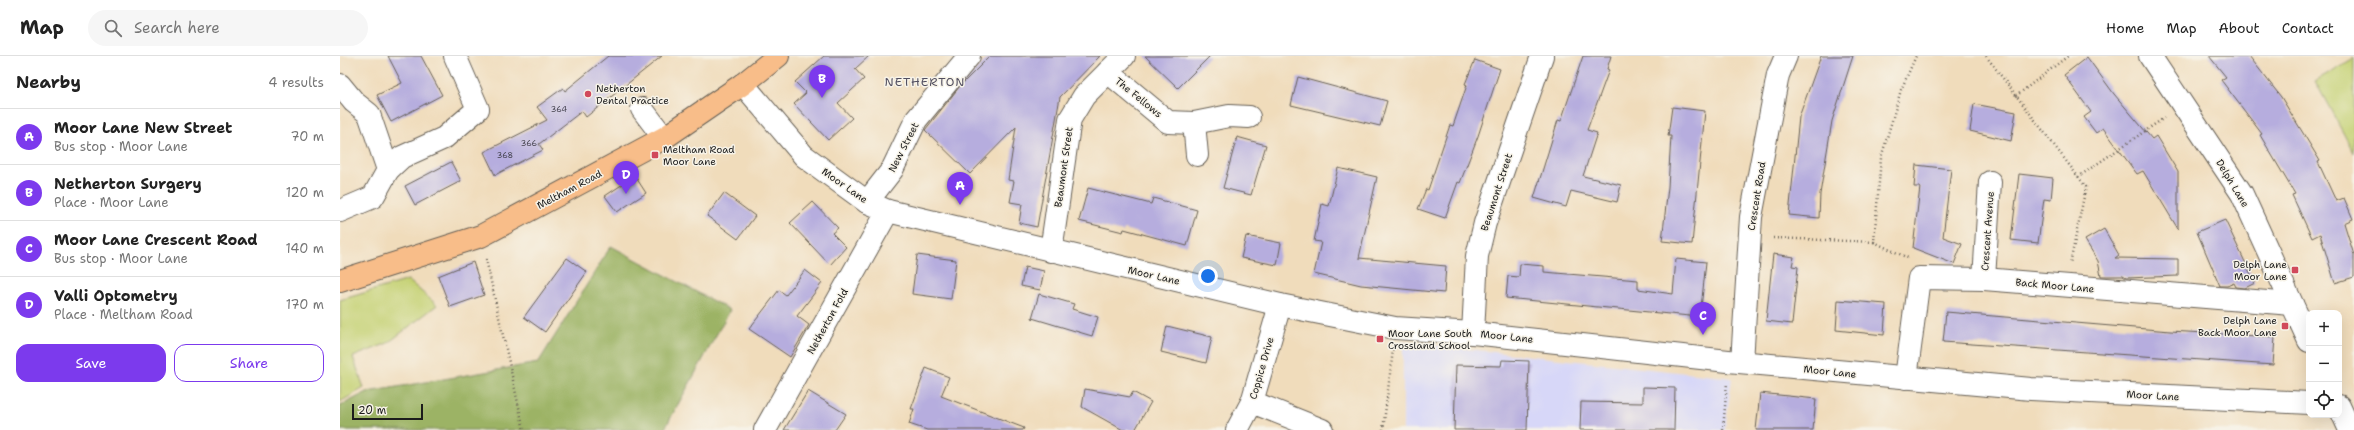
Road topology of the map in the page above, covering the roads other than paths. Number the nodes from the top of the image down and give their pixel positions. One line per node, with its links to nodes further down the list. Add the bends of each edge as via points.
1 (455, 56): 16 (street, via 478,109 444,138 402,157)
2 (969, 56): 18 (street, New Street, via 916,120 892,170)
3 (1124, 56): 8 (street, Beaumont Street)
4 (1542, 56): 26 (street, Beaumont Street, via 1485,223 1479,249)
5 (1786, 56): 28 (street, Crescent Road, via 1778,75 1751,217)
6 (2150, 56): 24 (street, Delph Lane, via 2242,194)
7 (776, 57): 9 (main road, Meltham Road)
8 (1108, 72): 13 (street, The Fellows, via 1168,122); 21 (street, Beaumont Street, via 1084,96 1070,119)
9 (743, 84): 14 (main road, Meltham Road); 18 (street, Moor Lane, via 804,156)
10 (340, 86): 16 (street, via 369,114)
11 (642, 109): 14 (street)
12 (1249, 118): 13 (street, The Fellows, via 1229,116)
13 (1194, 123): 15 (street)
14 (664, 138): 23 (main road, Meltham Road, via 481,236)
15 (1198, 155)
16 (388, 170): 19 (street, via 373,197)
17 (1990, 182): 22 (street, Crescent Avenue)
18 (867, 202): 20 (street, Moor Lane)
19 (340, 211)
20 (888, 211): 21 (street, Moor Lane); 35 (street, Netherton Fold)
21 (1051, 251): 25 (street, Moor Lane)
22 (1984, 280): 24 (street, Back Moor Lane); 29 (street, Back Moor Lane, via 1919,278)
23 (340, 281)
24 (2292, 304): 27 (street, Delph Lane)
25 (1280, 305): 26 (street, Moor Lane, via 1395,328); 30 (street, Coppice Drive)
26 (1473, 332): 28 (street, Moor Lane)
27 (2306, 334)
28 (1735, 362): 29 (street, Moor Lane)
29 (1906, 378): 31 (street, Moor Lane, via 2031,390)
30 (1252, 402): 36 (street, Coppice Drive); 37 (street)
31 (2306, 403)
32 (2354, 403): 33 (street)
33 (2342, 405)
34 (2342, 412): 38 (street)
35 (765, 430)
36 (1237, 430)
37 (1322, 430)
38 (2350, 430)

